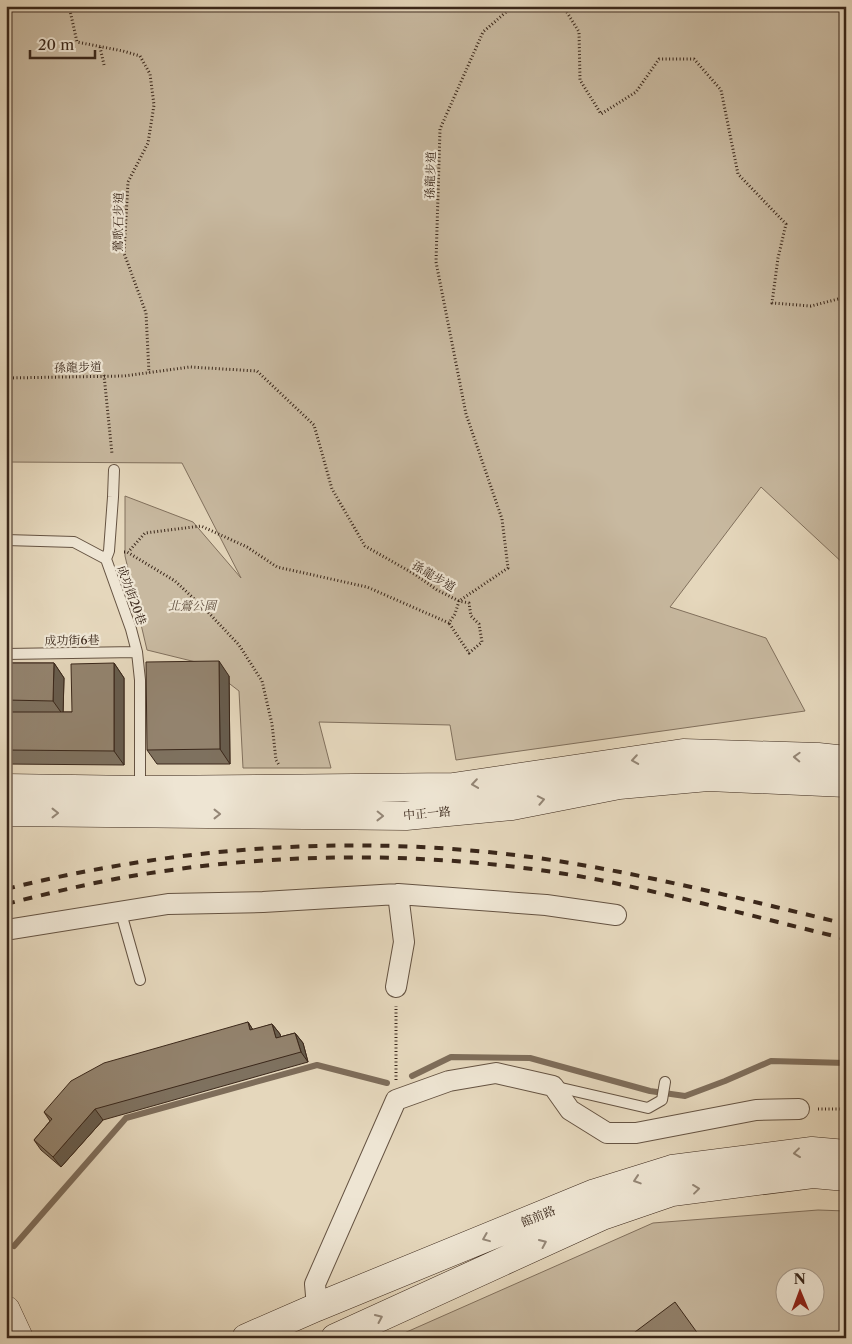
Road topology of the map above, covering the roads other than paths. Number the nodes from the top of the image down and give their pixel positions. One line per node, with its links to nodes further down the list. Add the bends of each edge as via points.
1 (114, 470): 3 (lane)
2 (6, 540): 3 (lane, 成功街20巷, via 74,542)
3 (107, 555): 4 (lane, 成功街20巷)
4 (137, 652): 5 (lane, 成功街6巷); 9 (lane, 成功街20巷)
5 (6, 654)
6 (846, 760): 9 (main road, 中正一路, one-way to 9, via 683,752 453,787)
7 (846, 783): 10 (main road, 中正一路, one-way to 7, via 406,816 512,806 619,785 708,777)
8 (6, 788): 9 (main road, 中正一路)
9 (140, 790)
10 (6, 812)
11 (398, 894): 12 (street, via 168,904); 13 (street, via 546,905); 16 (street, via 404,942)
12 (121, 913): 14 (street); 15 (lane)
13 (616, 915)
14 (6, 930)
15 (140, 980)
16 (396, 987)
17 (666, 1082): 18 (lane, via 662,1100 648,1108)
18 (553, 1086): 19 (street, via 570,1110 607,1133 636,1132 756,1110); 22 (street, via 496,1073 449,1081 396,1100 315,1284)
19 (799, 1109)
20 (846, 1154): 22 (main road, 館前路, one-way to 22, via 812,1151 672,1169 595,1193)
21 (846, 1177): 27 (main road, one-way to 21, via 602,1216 672,1192 813,1174)
22 (317, 1307): 26 (main road, 館前路)
23 (6, 1310): 25 (main road)
24 (846, 1335): 28 (lane)
25 (18, 1338)
26 (246, 1338)
27 (335, 1338)
28 (842, 1338)

